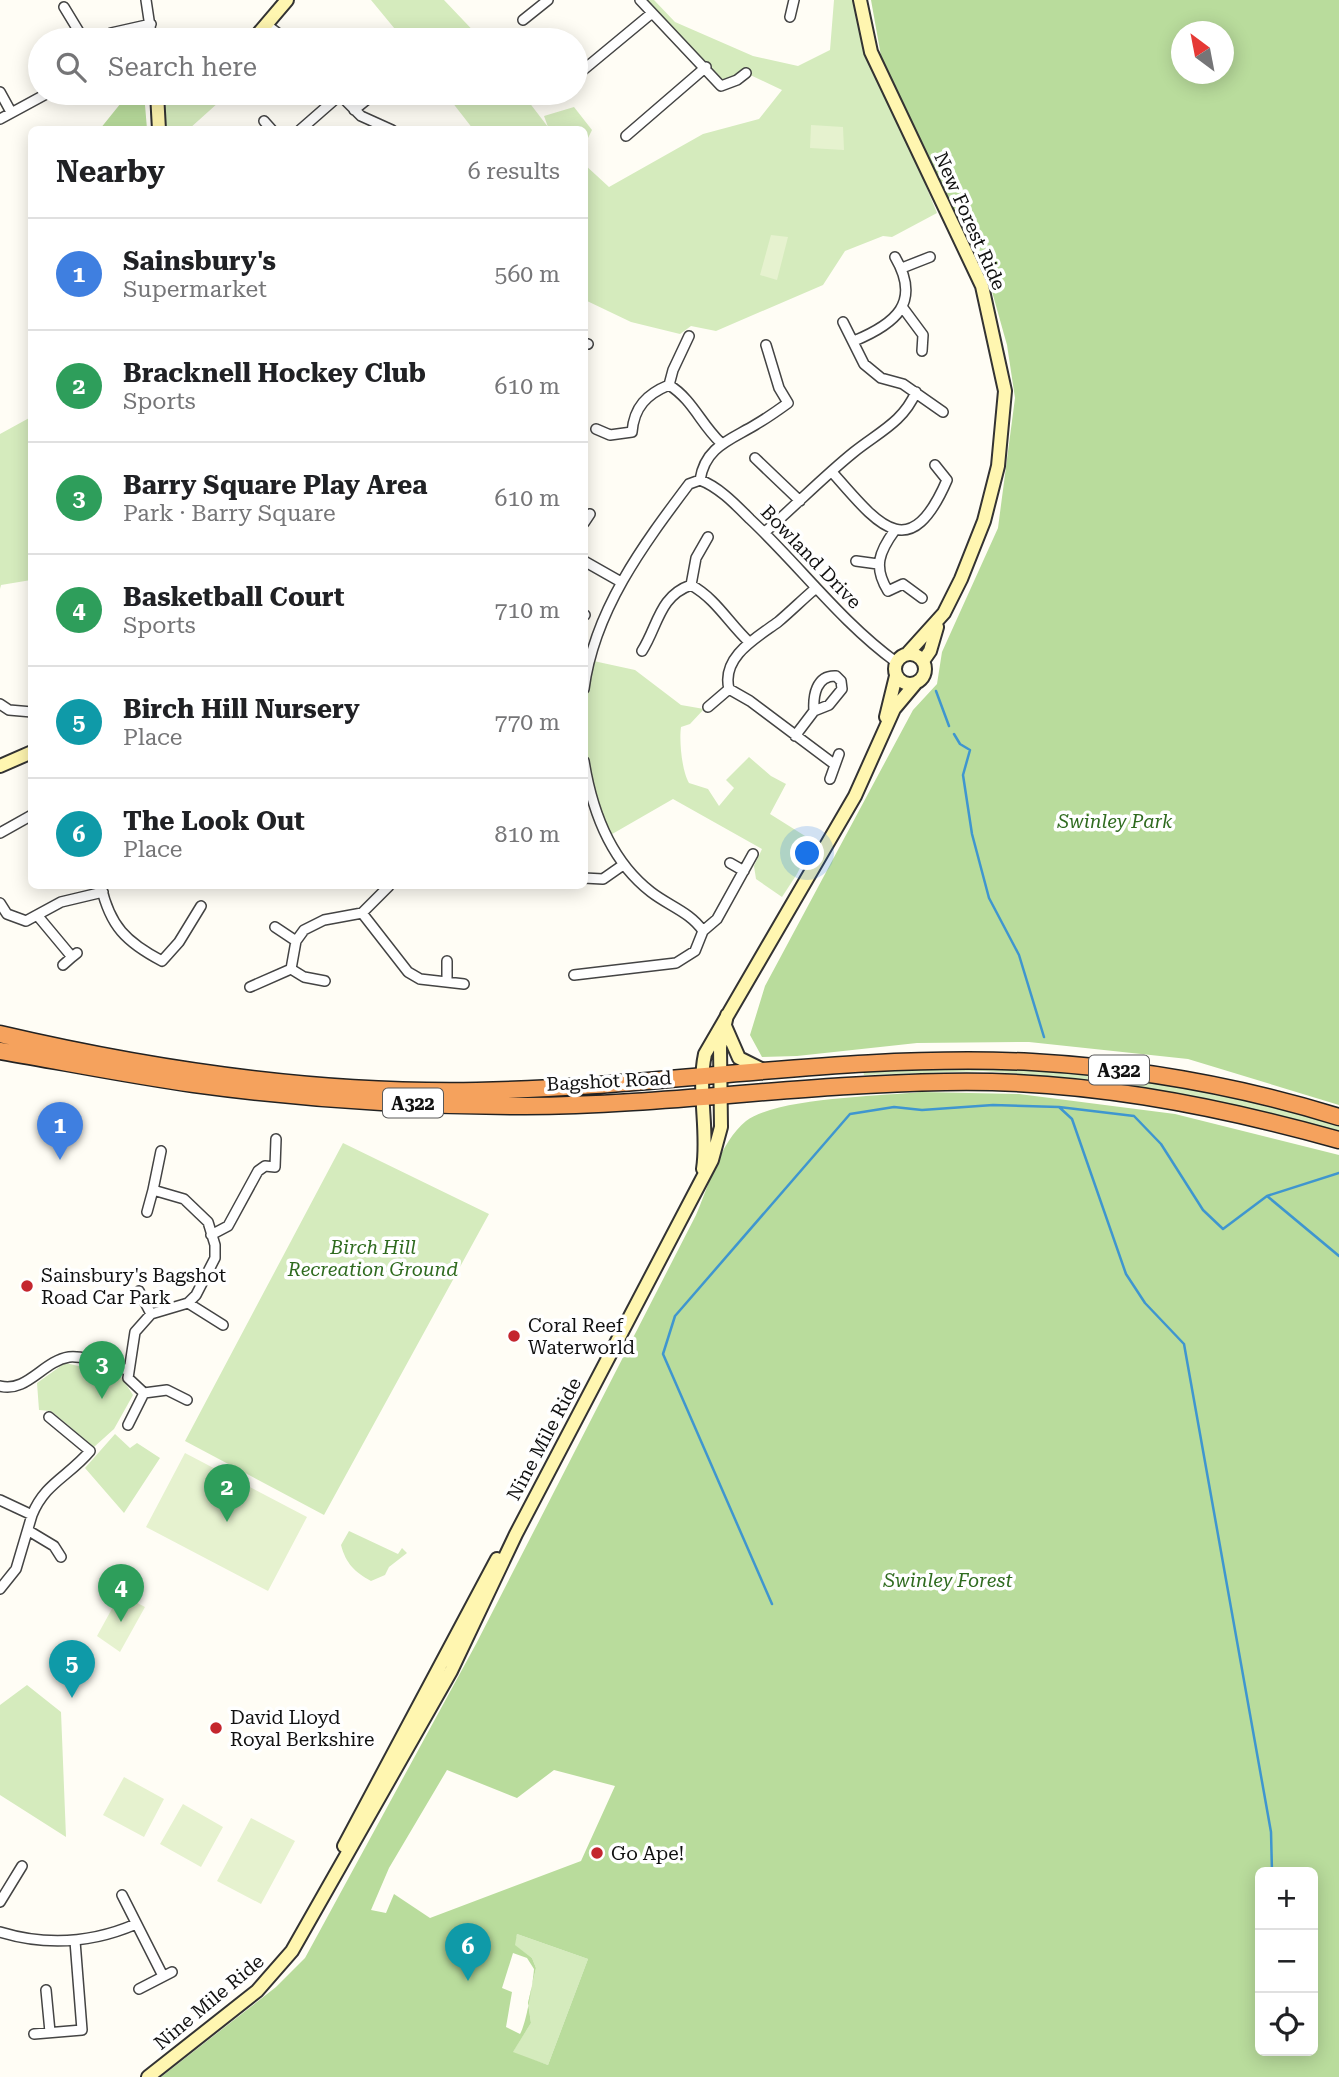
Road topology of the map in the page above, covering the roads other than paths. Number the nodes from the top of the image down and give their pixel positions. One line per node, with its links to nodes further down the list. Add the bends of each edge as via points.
1 (146, 0): 11 (street)
2 (287, 0): 12 (main road)
3 (548, 0): 10 (street)
4 (640, 0): 8 (street)
5 (794, 0): 9 (street)
6 (860, 0): 67 (main road, New Forest Ride, via 871,52 982,286 1004,391 999,466 984,520)
7 (64, 7): 13 (street)
8 (652, 13): 18 (street); 19 (street)
9 (790, 17)
10 (523, 20)
11 (151, 24): 14 (street); 15 (street)
12 (267, 25): 16 (main road); 17 (street)
13 (77, 28)
14 (133, 28)
15 (151, 28)
16 (264, 28)
17 (271, 28)
18 (588, 66)
19 (706, 67): 20 (street, via 721,86); 35 (street)
20 (746, 73)
21 (0, 92): 28 (street)
22 (28, 103): 28 (street)
23 (158, 105): 31 (main road)
24 (327, 105): 33 (street)
25 (349, 105): 27 (street)
26 (360, 105): 27 (street)
27 (354, 110): 34 (street)
28 (11, 112): 29 (street)
29 (0, 119)
30 (264, 121): 32 (street)
31 (159, 126)
32 (268, 126)
33 (304, 126)
34 (384, 126)
35 (626, 136)
36 (895, 257): 38 (street)
37 (930, 257): 38 (street)
38 (902, 268): 39 (street)
39 (903, 308): 42 (street, via 884,327); 44 (street, via 923,335)
40 (843, 322): 42 (street)
41 (689, 336): 45 (street)
42 (854, 341): 46 (street, via 864,364 881,378)
43 (766, 345): 49 (street, via 788,403)
44 (922, 351)
45 (669, 385): 48 (street, via 649,393 633,418 632,432 610,435); 49 (street, via 684,394 702,424)
46 (916, 392): 47 (street); 52 (street, via 897,422)
47 (943, 411)
48 (596, 429)
49 (720, 442): 53 (street, via 702,466)
50 (755, 458): 54 (street)
51 (935, 465): 57 (street, via 947,480 936,505 923,523)
52 (832, 472): 54 (street); 57 (street, via 866,511)
53 (700, 480): 58 (street, Bowland Drive); 63 (street, via 689,484)
54 (800, 501): 58 (street)
55 (590, 514): 56 (street)
56 (588, 517)
57 (895, 530): 62 (street, via 882,548)
58 (765, 533): 65 (street, Bowland Drive)
59 (708, 537): 64 (street, via 696,558)
60 (856, 561): 62 (street)
61 (588, 563): 63 (street)
62 (878, 564): 66 (street, via 888,591 903,584)
63 (621, 582): 72 (street)
64 (691, 585): 68 (street, via 710,596); 69 (street, via 666,601)
65 (816, 588): 68 (street); 70 (street, Bowland Drive)
66 (922, 598)
67 (938, 623): 70 (main road, New Forest Ride); 71 (main road, New Forest Ride)
68 (748, 642): 75 (street, via 729,671)
69 (642, 651)
70 (901, 658): 71 (main road, via 917,655); 73 (main road)
71 (923, 661): 74 (main road, via 925,673)
72 (588, 665)
73 (896, 677): 74 (main road); 80 (main road)
74 (915, 684): 80 (main road)
75 (729, 690): 77 (street); 81 (street)
76 (0, 704): 78 (street)
77 (708, 707)
78 (28, 711)
79 (814, 711): 81 (street)
80 (884, 727): 112 (main road, via 855,796)
81 (796, 736): 84 (street)
82 (28, 754): 85 (main road)
83 (839, 754): 84 (street)
84 (834, 764): 86 (street)
85 (0, 766)
86 (830, 779)
87 (588, 782): 92 (street, via 604,831)
88 (28, 816): 89 (street)
89 (0, 833)
90 (753, 854): 93 (street)
91 (730, 863): 93 (street)
92 (623, 865): 94 (street, via 603,878); 102 (street)
93 (744, 871): 102 (street, via 717,919)
94 (588, 878)
95 (102, 889): 98 (street, via 115,926 135,947 162,961); 100 (street)
96 (386, 889): 99 (street)
97 (0, 903): 100 (street, via 8,914 26,921)
98 (201, 906)
99 (362, 913): 103 (street, via 324,920 304,930); 108 (street, via 408,972 420,979)
100 (37, 915): 105 (street, via 74,955)
101 (275, 927): 103 (street)
102 (703, 931): 107 (street, via 695,951 676,963)
103 (296, 941): 106 (street)
104 (447, 961): 108 (street)
105 (64, 965)
106 (291, 969): 109 (street); 111 (street)
107 (574, 975)
108 (447, 980): 110 (street)
109 (325, 981)
110 (464, 984)
111 (250, 987)
112 (726, 1020): 115 (main road, via 739,1058); 117 (main road, via 705,1054); 118 (main road, via 720,1048)
113 (0, 1034): 116 (highway, A322)
114 (0, 1051): 116 (highway, A322)
115 (768, 1072): 118 (highway, Bagshot Road / A322); 119 (highway, Bagshot Road / A322, via 1023,1062 1137,1072 1219,1086)
116 (192, 1077): 117 (highway, Bagshot Road / A322, via 437,1091); 117 (highway, Bagshot Road / A322, via 343,1100 527,1106)
117 (703, 1084): 118 (highway, Bagshot Road / A322); 123 (main road, Nine Mile Ride, via 706,1135)
118 (721, 1087): 121 (highway, Bagshot Road / A322, via 1031,1083 1116,1091 1238,1113); 123 (main road, Nine Mile Ride, via 717,1147)
119 (1339, 1116)
120 (276, 1139): 126 (street, via 275,1167 258,1171 228,1226)
121 (1339, 1140)
122 (161, 1151): 124 (street)
123 (702, 1176): 152 (main road, Nine Mile Ride, via 640,1301 516,1534 499,1554 292,1951 270,1979)
124 (153, 1190): 125 (street); 126 (street, via 184,1199 208,1222)
125 (147, 1212)
126 (211, 1235): 128 (street, via 215,1258)
127 (139, 1291): 129 (street)
128 (188, 1303): 129 (street); 130 (street)
129 (151, 1314): 131 (street, via 135,1332)
130 (223, 1325)
131 (128, 1370): 132 (street, via 71,1357 51,1363 23,1384); 133 (street, via 128,1378)
132 (0, 1386)
133 (144, 1393): 134 (street, via 167,1390); 136 (street)
134 (187, 1400)
135 (49, 1417): 138 (street, via 90,1451 74,1470 47,1488)
136 (128, 1425)
137 (0, 1500): 138 (street)
138 (32, 1515): 139 (street)
139 (29, 1531): 140 (street, via 54,1546); 141 (street, via 16,1569)
140 (61, 1557)
141 (0, 1589)
142 (22, 1866): 143 (street)
143 (1, 1895)
144 (122, 1895): 145 (street)
145 (136, 1924): 147 (street); 148 (street, via 167,1974)
146 (0, 1932): 147 (street)
147 (75, 1941): 150 (street, via 82,2030)
148 (139, 1989)
149 (46, 1990): 150 (street)
150 (50, 2032): 151 (street)
151 (34, 2034)
152 (148, 2077)

